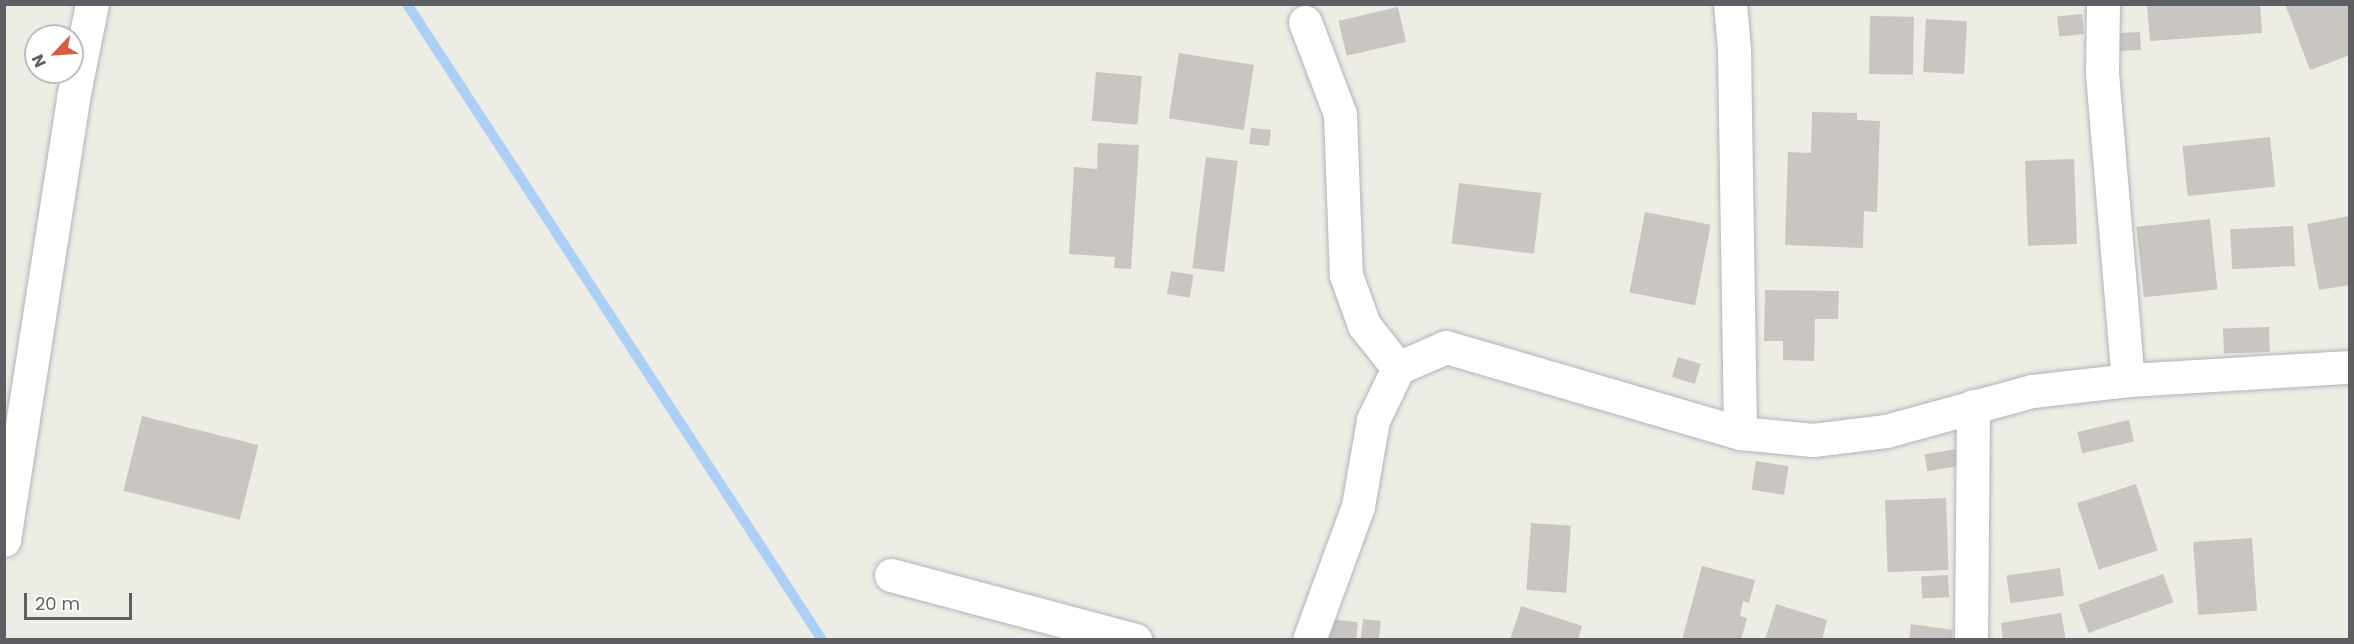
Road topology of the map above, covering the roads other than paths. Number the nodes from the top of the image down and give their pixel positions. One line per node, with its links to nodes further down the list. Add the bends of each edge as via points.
1 (92, 4): 10 (street, via 73,98)
2 (1730, 4): 9 (street)
3 (2103, 4): 7 (street, via 2102,72)
4 (1305, 22): 6 (street, via 1340,114 1346,275 1364,326)
5 (2349, 367): 7 (street)
6 (1398, 368): 9 (street, via 1446,347); 13 (street, via 1373,420 1359,506)
7 (2128, 380): 8 (street, via 2032,391)
8 (1972, 406): 9 (street, via 1886,431 1834,438 1813,440); 14 (street)
9 (1740, 433)
10 (4, 540)
11 (891, 575): 12 (street)
12 (1136, 639)
13 (1309, 639)
14 (1971, 639)

